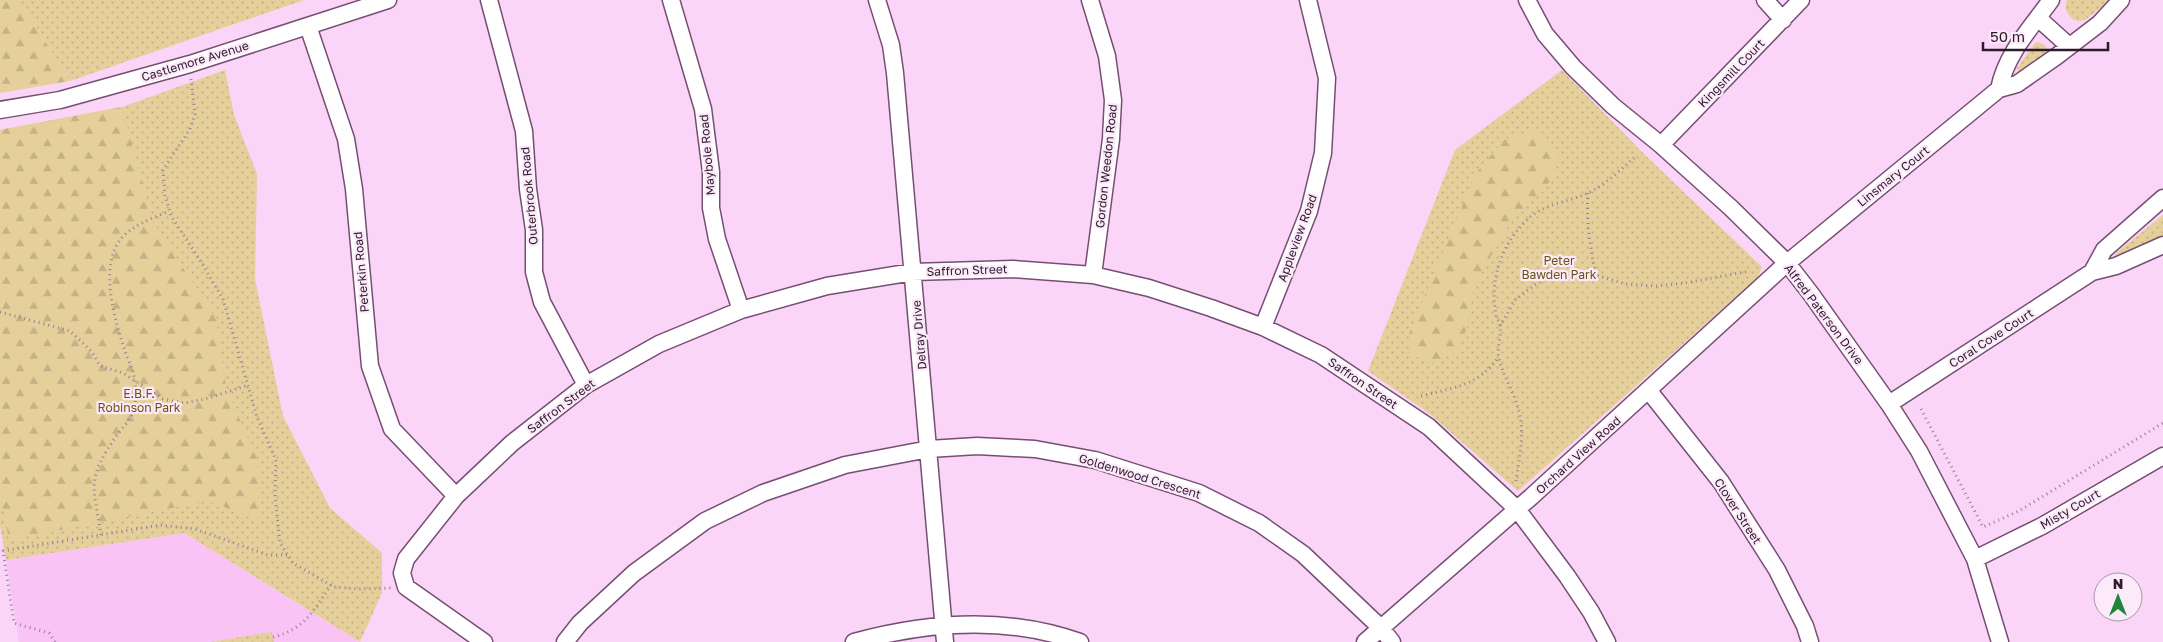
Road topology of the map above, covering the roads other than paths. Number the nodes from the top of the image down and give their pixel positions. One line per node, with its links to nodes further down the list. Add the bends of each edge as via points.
1 (388, 0): 14 (street, Castlemore Avenue)
2 (489, 0): 27 (street, Outerbrook Road, via 524,131 534,230 534,272 542,302)
3 (671, 0): 25 (street, Maybole Road, via 704,109 712,172 712,208 718,239)
4 (877, 0): 22 (street, Delray Drive, via 891,45 895,73)
5 (1090, 0): 24 (street, Gordon Weedon Road, via 1107,56 1113,100)
6 (1308, 0): 26 (street, Appleview Road, via 1327,78 1323,153 1309,211)
7 (1527, 0): 18 (street, Alfred Paterson Drive, via 1545,34 1573,67 1613,106)
8 (1765, 0): 13 (street)
9 (1802, 0): 13 (street, Kingsmill Court)
10 (2051, 0): 12 (street)
11 (2121, 0): 15 (street, Linsmary Court, via 2100,23)
12 (2038, 18): 15 (street); 16 (street, via 2010,56)
13 (1783, 20): 18 (street, Kingsmill Court)
14 (308, 26): 17 (street, Castlemore Avenue, via 78,95); 32 (street, Peterkin Road, via 346,139 354,189 370,366 392,429)
15 (2070, 46): 16 (street, Linsmary Court, via 2016,84)
16 (1998, 89): 21 (street, Linsmary Court)
17 (0, 110)
18 (1661, 145): 21 (street, Alfred Paterson Drive)
19 (2163, 198): 23 (street, Coral Cove Court, via 2104,250)
20 (2163, 245): 23 (street, Coral Cove Court, via 2116,266)
21 (1787, 264): 28 (street, Orchard View Road); 29 (street, Alfred Paterson Drive)
22 (913, 272): 24 (street, Saffron Street, via 1013,269); 25 (street, Saffron Street, via 827,286); 30 (street, Delray Drive)
23 (2092, 272): 29 (street, Coral Cove Court)
24 (1093, 274): 26 (street, Saffron Street, via 1149,288)
25 (741, 310): 27 (street, Saffron Street, via 660,344)
26 (1263, 327): 33 (street, Saffron Street, via 1321,355 1429,426)
27 (586, 385): 32 (street, Saffron Street, via 512,443)
28 (1649, 391): 33 (street, Orchard View Road); 45 (street, Clover Street, via 1721,482 1777,570)
29 (1889, 404): 34 (street, Alfred Paterson Drive, via 1919,451)
30 (929, 449): 35 (street, Delray Drive); 36 (street, Goldenwood Crescent, via 977,446 1035,449 1095,460 1199,493 1259,523 1303,554); 38 (street, Goldenwood Crescent, via 845,465 763,493 706,520 634,573 580,623)
31 (2163, 456): 34 (street, Misty Court, via 2042,526)
32 (456, 496): 37 (street, Saffron Street, via 406,559 402,573 406,587)
33 (1517, 510): 36 (street, Orchard View Road); 44 (street, Saffron Street, via 1567,576)
34 (1975, 559): 46 (street, Alfred Paterson Drive)
35 (944, 625): 39 (street, via 893,631); 40 (street, Delray Drive); 41 (street, via 1009,626 1057,634)
36 (1381, 628): 42 (street, Orchard View Road); 43 (street, Goldenwood Crescent)
37 (484, 642)
38 (565, 642)
39 (854, 642)
40 (945, 642)
41 (1080, 642)
42 (1365, 642)
43 (1392, 642)
44 (1607, 642)
45 (1810, 642)
46 (2000, 642)

